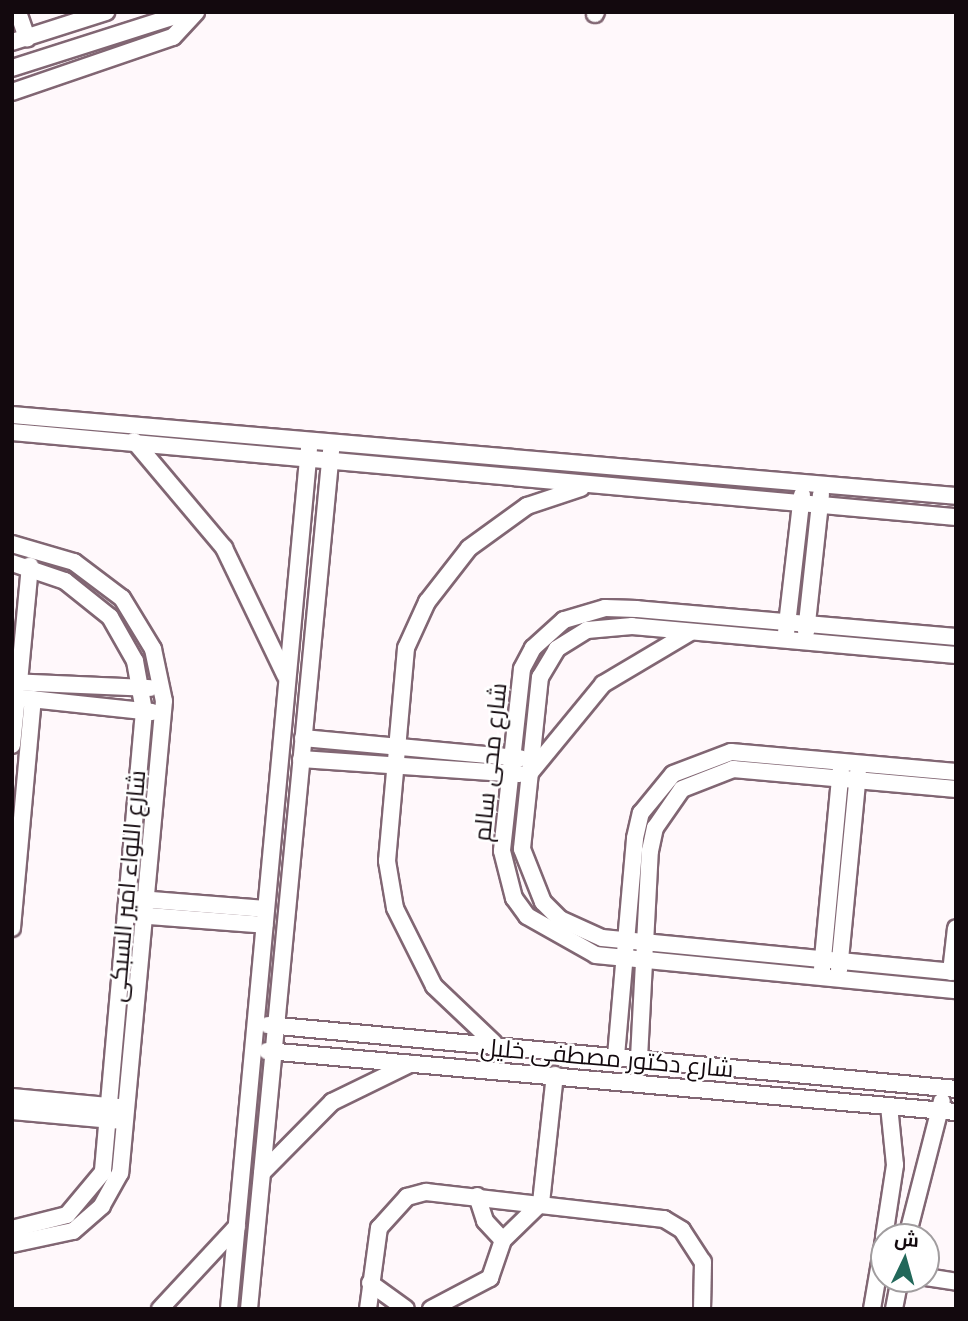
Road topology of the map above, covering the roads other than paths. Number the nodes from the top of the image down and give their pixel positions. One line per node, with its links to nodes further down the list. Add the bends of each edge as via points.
1 (18, 12): 6 (street)
2 (106, 12): 5 (street)
3 (188, 12): 7 (street)
4 (196, 12): 8 (street, via 173,37)
5 (72, 17): 6 (street)
6 (20, 40)
7 (12, 68)
8 (12, 92)
9 (12, 415): 11 (street)
10 (12, 432): 13 (street)
11 (310, 436): 12 (street); 14 (street)
12 (332, 439): 15 (street); 16 (street)
13 (134, 441): 14 (street); 33 (street, via 224,548)
14 (308, 457): 15 (street); 33 (street)
15 (330, 459): 18 (street); 40 (street)
16 (804, 482): 17 (street); 20 (street)
17 (822, 484): 19 (street); 21 (street)
18 (595, 485): 20 (street); 42 (street, via 527,506 453,566 406,648)
19 (956, 496)
20 (801, 502): 21 (street); 26 (street)
21 (820, 504): 22 (street); 27 (street)
22 (956, 517)
23 (12, 544): 35 (street, شارع اللواء امير السبكى, via 56,553 107,584 144,631)
24 (12, 563): 25 (street, شارع اللواء امير السبكى)
25 (30, 566): 34 (street, شارع اللواء امير السبكى, via 82,592 110,617 130,646); 36 (street)
26 (787, 622): 27 (street, شارع محى سالم); 30 (street); 47 (street, شارع محى سالم, via 605,608 564,620 533,648 522,669)
27 (807, 624): 29 (street, شارع محى سالم); 31 (street)
28 (690, 632): 30 (street, شارع محى سالم); 48 (street, via 603,684); 48 (street, شارع محى سالم, via 606,627 557,649 535,696)
29 (956, 637)
30 (785, 640): 31 (street, شارع محى سالم)
31 (805, 642): 32 (street, شارع محى سالم)
32 (956, 655)
33 (286, 676): 57 (street)
34 (141, 688): 35 (street); 36 (street); 38 (street, شارع اللواء امير السبكى)
35 (163, 688): 39 (street, شارع اللواء امير السبكى)
36 (15, 689): 37 (street); 41 (street)
37 (33, 699): 38 (street); 58 (street)
38 (144, 711): 39 (street); 55 (street, شارع اللواء امير السبكى)
39 (163, 714): 56 (street, شارع اللواء امير السبكى)
40 (303, 738): 42 (street); 43 (street)
41 (12, 745)
42 (396, 747): 46 (street); 47 (street)
43 (302, 759): 46 (street); 71 (street)
44 (752, 761): 49 (street); 51 (street, via 710,755); 53 (street, via 715,772)
45 (859, 763): 49 (street); 50 (street); 52 (street)
46 (394, 765): 47 (street); 72 (street, via 388,878 405,939 452,1009)
47 (510, 765): 48 (street); 62 (street, شارع محى سالم, via 502,851 514,898 527,916 569,945)
48 (529, 767): 60 (street, شارع محى سالم, via 522,849 532,886 580,930)
49 (841, 770): 52 (street); 64 (street)
50 (956, 772)
51 (673, 774): 53 (street); 60 (street, via 641,813)
52 (857, 780): 54 (street); 65 (street)
53 (682, 789): 61 (street, via 655,828)
54 (956, 789)
55 (127, 906): 56 (street); 84 (street, شارع اللواء امير السبكى)
56 (147, 908): 57 (street); 85 (street, شارع اللواء امير السبكى)
57 (265, 917): 70 (street)
58 (12, 928)
59 (956, 928): 66 (street)
60 (625, 940): 61 (street, شارع محى سالم); 62 (street)
61 (645, 942): 63 (street); 64 (street, شارع محى سالم)
62 (624, 959): 63 (street, شارع محى سالم); 75 (street)
63 (644, 960): 67 (street, شارع محى سالم); 76 (street)
64 (823, 960): 65 (street, شارع محى سالم); 67 (street)
65 (840, 961): 66 (street, شارع محى سالم); 68 (street)
66 (953, 972)
67 (821, 978): 68 (street, شارع محى سالم)
68 (838, 979): 69 (street, شارع محى سالم)
69 (956, 990)
70 (256, 1024): 71 (street, شارع دكتور مصطفى خليل); 73 (street)
71 (277, 1026): 72 (street, شارع دكتور مصطفى خليل); 74 (street)
72 (496, 1045): 75 (street, شارع دكتور مصطفى خليل)
73 (254, 1049): 74 (street, شارع دكتور مصطفى خليل); 91 (street)
74 (275, 1051): 77 (street, شارع دكتور مصطفى خليل); 86 (street)
75 (616, 1056): 76 (street, شارع دكتور مصطفى خليل)
76 (639, 1058): 79 (street, شارع دكتور مصطفى خليل)
77 (413, 1063): 78 (street, شارع دكتور مصطفى خليل); 86 (street, via 332,1102)
78 (555, 1075): 81 (street, شارع دكتور مصطفى خليل); 88 (street)
79 (950, 1089): 83 (street)
80 (12, 1097): 84 (street)
81 (889, 1106): 83 (street, شارع دكتور مصطفى خليل); 89 (street, via 895,1166)
82 (12, 1111): 84 (street)
83 (948, 1112): 90 (street, via 919,1169)
84 (111, 1113): 85 (street); 92 (street, شارع اللواء امير السبكى, via 103,1172 82,1203 50,1224)
85 (128, 1115): 94 (street, شارع اللواء امير السبكى, via 120,1173 102,1206 56,1239)
86 (262, 1172): 99 (street)
87 (477, 1196): 88 (street); 93 (street, via 485,1221); 95 (street, via 407,1197 379,1228)
88 (541, 1203): 93 (street); 96 (street, via 664,1219 696,1246)
89 (886, 1223)
90 (909, 1223)
91 (237, 1226): 97 (street); 98 (street)
92 (12, 1228)
93 (503, 1240): 102 (street, via 490,1278)
94 (12, 1244)
95 (370, 1283): 100 (street); 101 (street)
96 (706, 1305)
97 (160, 1309)
98 (229, 1309)
99 (250, 1309)
100 (368, 1309)
101 (406, 1309)
102 (432, 1309)

